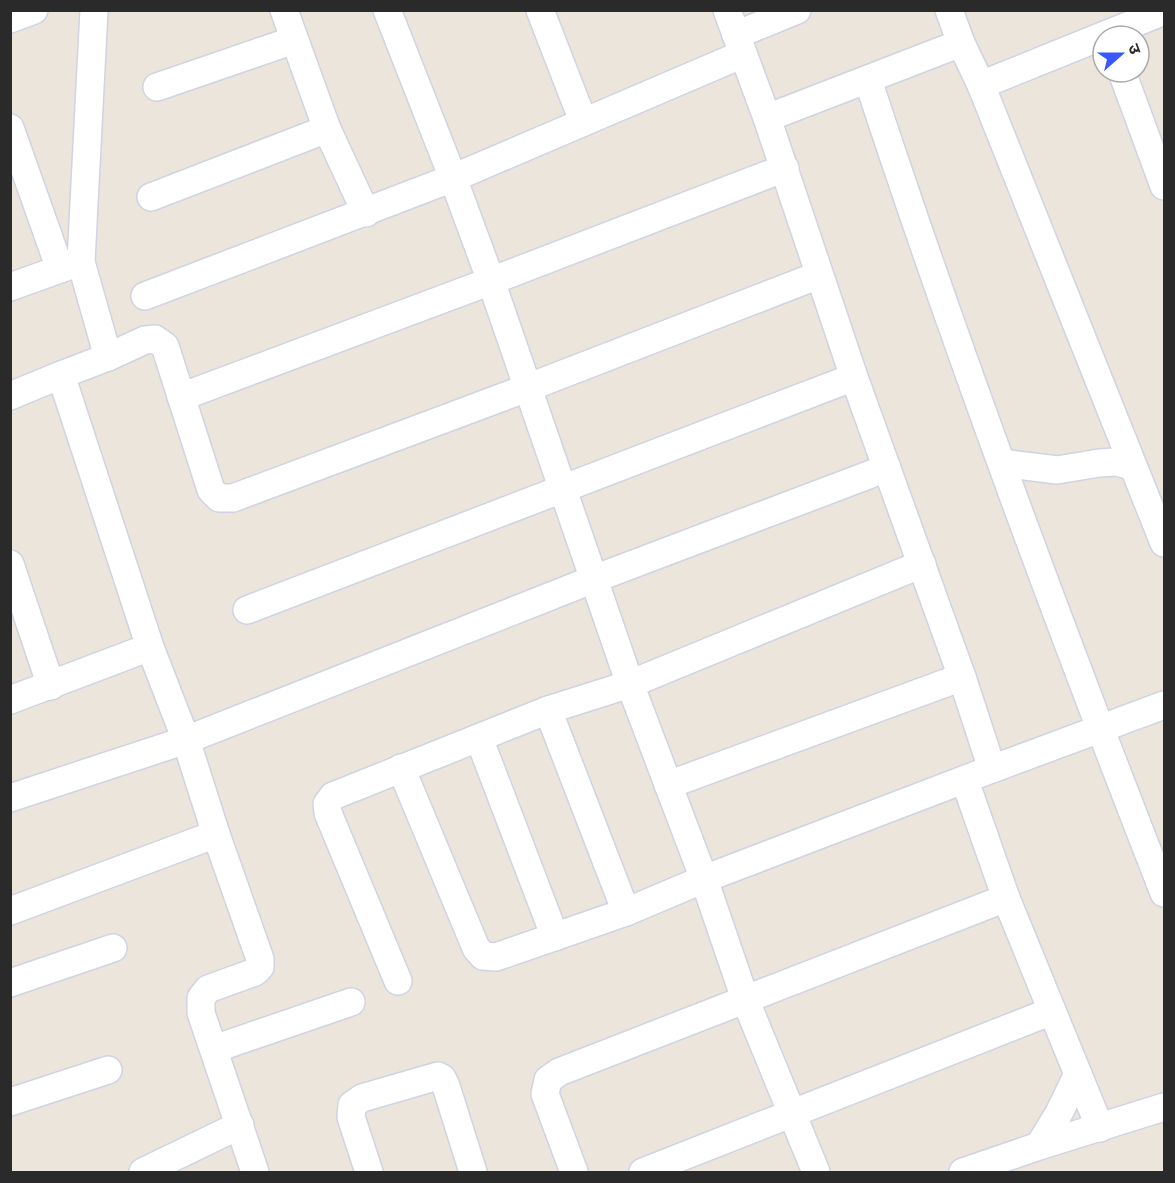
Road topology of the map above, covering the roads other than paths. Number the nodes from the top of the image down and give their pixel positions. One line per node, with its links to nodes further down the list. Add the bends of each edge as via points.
1 (34, 10): 9 (street)
2 (94, 10): 28 (street)
3 (284, 10): 12 (street)
4 (387, 10): 24 (street)
5 (797, 10): 11 (street)
6 (949, 10): 14 (street)
7 (544, 12): 20 (street)
8 (1157, 14): 10 (street)
9 (10, 19)
10 (1133, 24)
11 (736, 33): 19 (street); 20 (street)
12 (294, 40): 18 (street); 21 (street)
13 (1091, 41): 17 (street)
14 (961, 43): 15 (street); 17 (street)
15 (868, 80): 19 (street); 39 (street)
16 (1126, 84): 25 (street)
17 (981, 85): 40 (street)
18 (157, 87)
19 (767, 118): 23 (street)
20 (584, 121): 24 (street)
21 (327, 129): 26 (street); 27 (street)
22 (13, 145): 28 (street)
23 (785, 168): 29 (street); 30 (street)
24 (453, 178): 27 (street); 30 (street)
25 (1164, 186)
26 (151, 197)
27 (366, 213): 32 (street)
28 (70, 265): 31 (street); 33 (street)
29 (819, 275): 35 (street); 36 (street)
30 (491, 281): 36 (street); 38 (street)
31 (10, 287)
32 (145, 296)
33 (108, 357): 34 (street); 38 (street, via 156,339 165,346)
34 (61, 375): 37 (street); 48 (street)
35 (854, 377): 41 (street); 42 (street)
36 (527, 388): 38 (street, via 233,498 219,498 211,490); 42 (street)
37 (10, 396)
38 (181, 397)
39 (1002, 463): 40 (street, via 1058,470 1116,462); 55 (street)
40 (1133, 466): 43 (street)
41 (887, 468): 45 (street); 46 (street)
42 (562, 490): 46 (street); 47 (street)
43 (1164, 543)
44 (10, 564): 51 (street)
45 (922, 564): 49 (street); 50 (street)
46 (594, 579): 50 (street); 57 (street)
47 (247, 610)
48 (150, 647): 51 (street); 57 (street)
49 (962, 677): 59 (street); 61 (street)
50 (630, 684): 54 (street); 61 (street)
51 (51, 686): 52 (street)
52 (10, 700)
53 (1164, 705): 55 (street)
54 (548, 710): 56 (street); 68 (street)
55 (1100, 729): 59 (street); 65 (street)
56 (479, 738): 58 (street); 69 (street)
57 (186, 740): 62 (street); 63 (street)
58 (401, 768): 69 (street, via 476,948 483,956 496,957); 71 (street, via 333,796 327,804)
59 (992, 769): 60 (street)
60 (965, 781): 64 (street); 66 (street)
61 (668, 785): 64 (street)
62 (10, 798)
63 (216, 834): 67 (street); 76 (street, via 260,967 208,989 201,998 201,1012)
64 (704, 879): 68 (street); 73 (street)
65 (1164, 894)
66 (1006, 898): 73 (street); 75 (street)
67 (10, 911)
68 (626, 912): 69 (street)
69 (555, 938)
70 (113, 948): 72 (street)
71 (398, 981)
72 (10, 983)
73 (746, 999): 81 (street); 89 (street, via 559,1072 548,1080 545,1094)
74 (351, 1002): 76 (street)
75 (1052, 1011): 78 (street); 81 (street)
76 (214, 1049): 82 (street)
77 (108, 1070): 79 (street)
78 (1078, 1074): 83 (street); 84 (street)
79 (10, 1102)
80 (1164, 1107): 83 (street)
81 (792, 1114): 90 (street); 91 (street)
82 (240, 1125): 85 (street); 86 (street)
83 (1100, 1128): 84 (street)
84 (1039, 1146): 92 (street)
85 (143, 1173)
86 (255, 1173)
87 (369, 1173): 88 (street, via 351,1117 352,1104 438,1076 446,1086)
88 (473, 1173)
89 (574, 1173)
90 (643, 1173)
91 (816, 1173)
92 (963, 1173)

